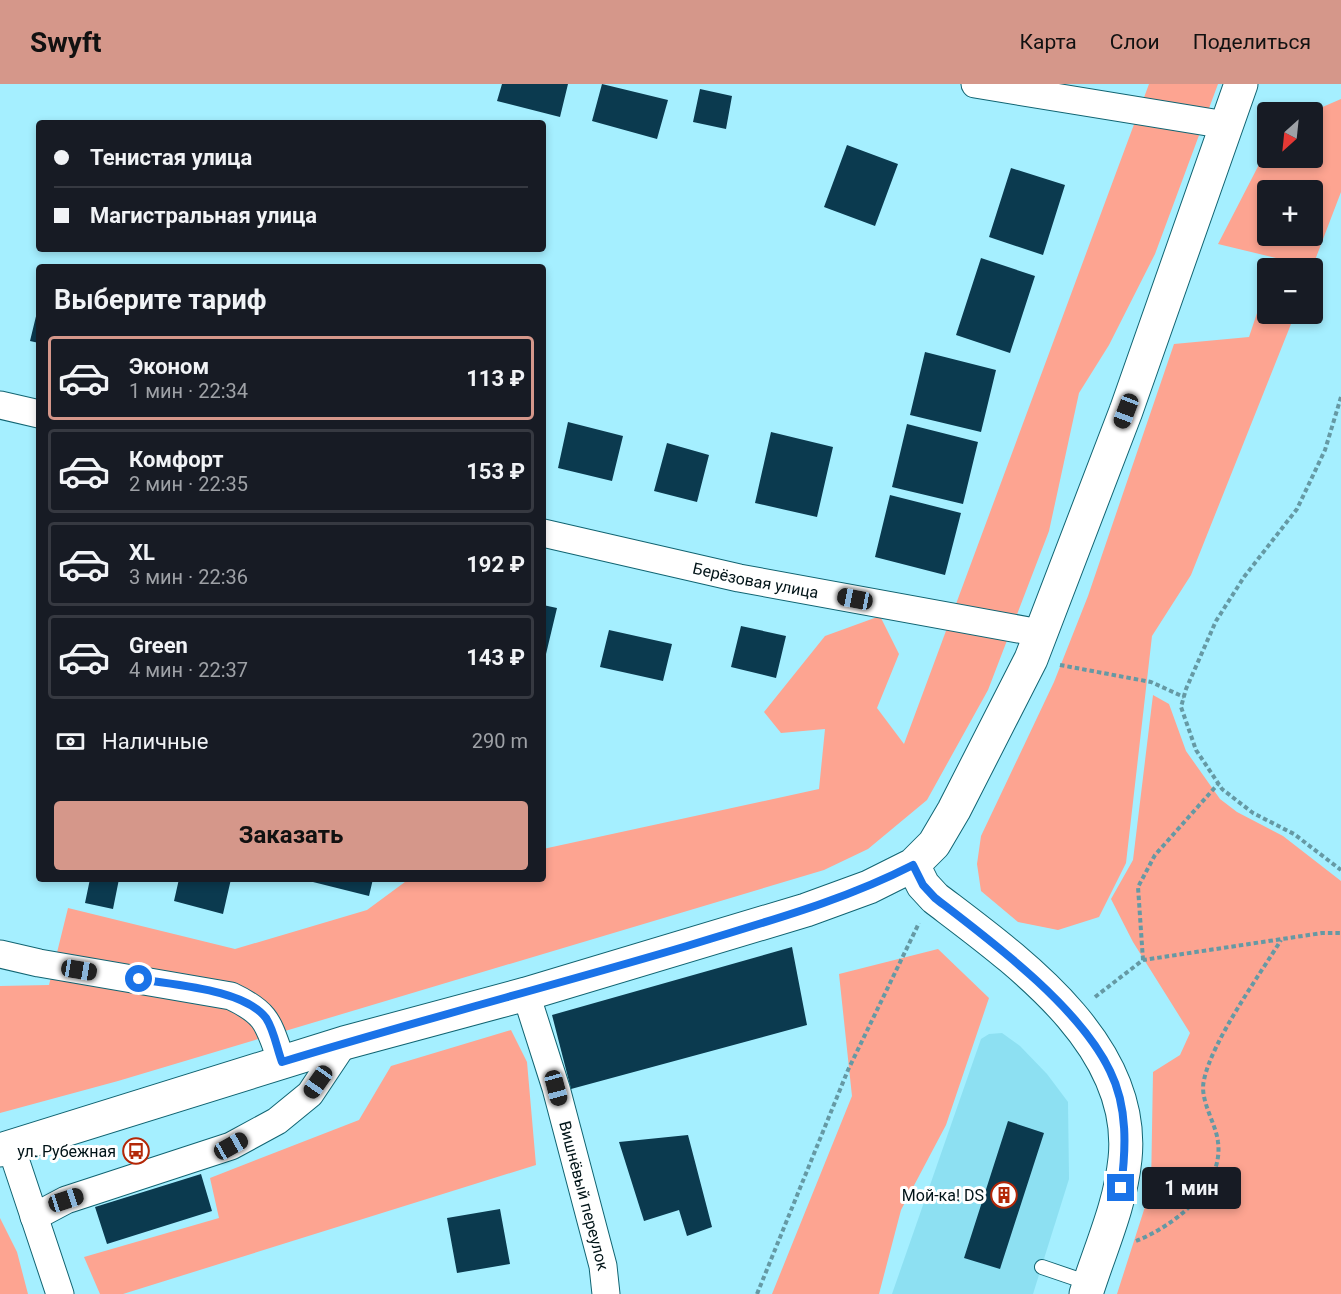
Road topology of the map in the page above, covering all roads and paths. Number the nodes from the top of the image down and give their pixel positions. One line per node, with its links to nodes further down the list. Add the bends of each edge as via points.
1 (975, 84): 3 (street)
2 (1240, 84): 3 (street)
3 (1226, 124): 8 (street, via 1126,411)
4 (1341, 397): 9 (path, via 1325,450 1297,509 1244,577 1216,621)
5 (0, 405): 6 (street)
6 (36, 413)
7 (546, 534): 8 (street, Берёзовая улица)
8 (1035, 646): 9 (path, via 1150,682); 11 (street, via 954,810 934,844)
9 (1184, 697): 10 (path, via 1181,707 1196,750)
10 (1218, 784): 12 (path, via 1253,813 1294,834); 17 (path, via 1155,855 1138,887)
11 (913, 865): 18 (street, via 869,887 806,910); 19 (street, via 935,898)
12 (1341, 870)
13 (921, 920): 28 (path, via 848,1070)
14 (1341, 933): 15 (path)
15 (1281, 940): 17 (path); 25 (path, via 1215,1052 1203,1082 1218,1142 1218,1167 1208,1185 1182,1211)
16 (0, 954): 21 (street, via 231,996 252,1006 266,1019)
17 (1143, 960): 19 (path)
18 (526, 994): 20 (street); 27 (street, Вишнёвый переулок, via 559,1100 603,1266)
19 (1071, 1016): 25 (street, via 1110,1071 1125,1126 1121,1188)
20 (344, 1043): 21 (street); 23 (street, via 310,1094 277,1121 231,1146 66,1200)
21 (282, 1062): 22 (street)
22 (5, 1149): 23 (street)
23 (34, 1217): 26 (street)
24 (1042, 1267): 25 (lane)
25 (1092, 1278)
26 (60, 1294)
27 (606, 1294)
28 (758, 1294)

